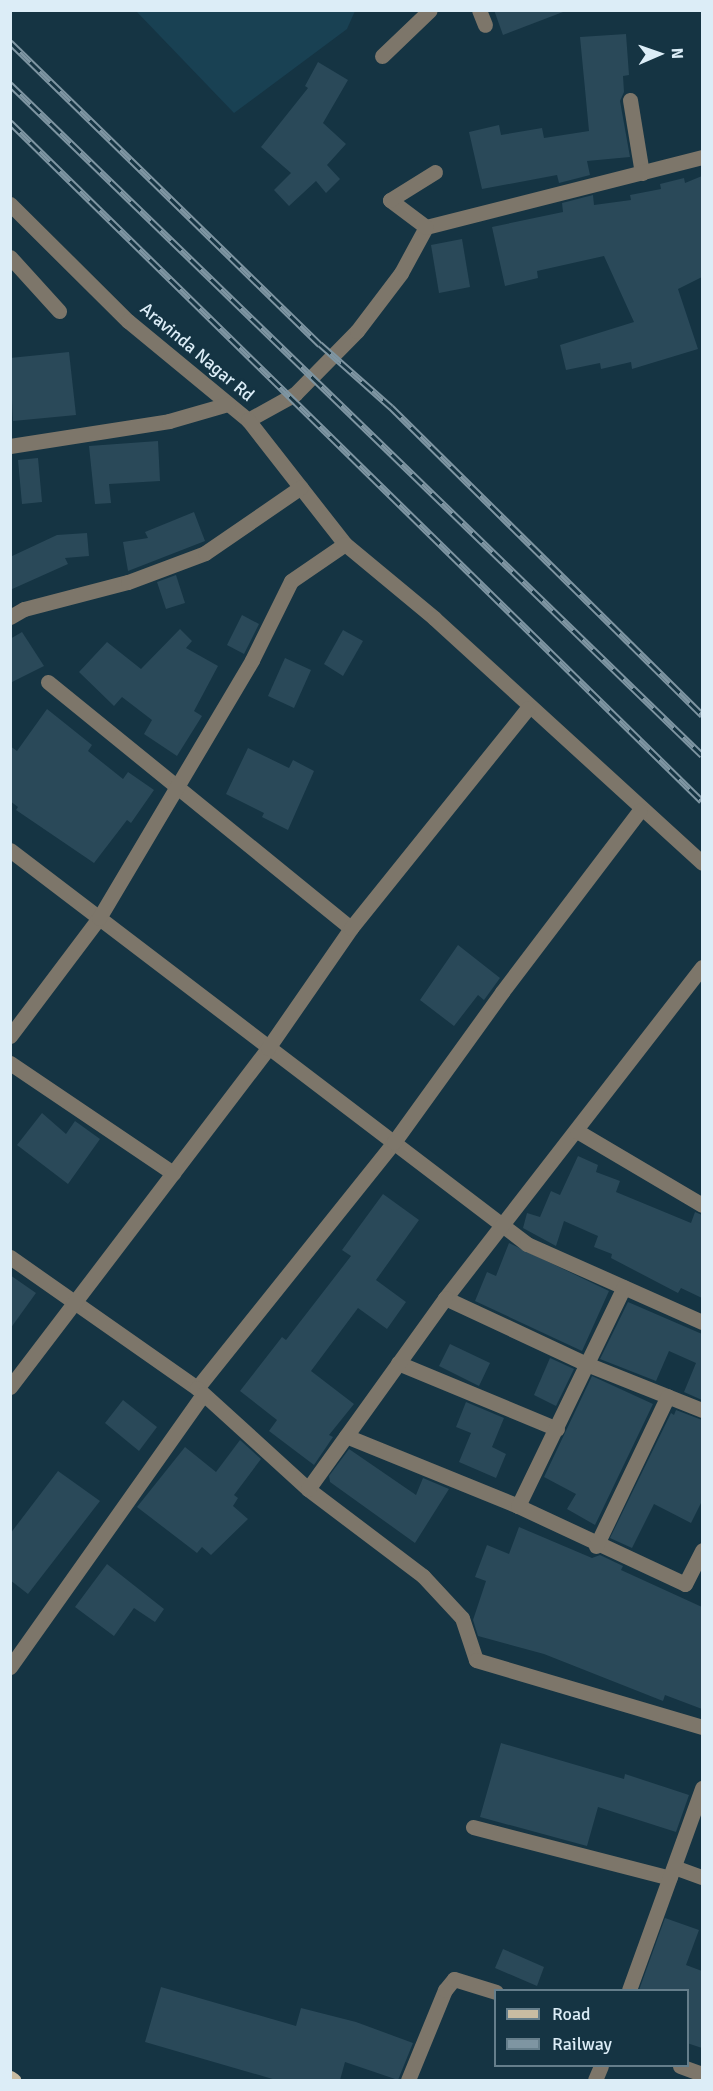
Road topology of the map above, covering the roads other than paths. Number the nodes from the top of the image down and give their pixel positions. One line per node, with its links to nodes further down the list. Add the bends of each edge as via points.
1 (430, 10): 2 (street)
2 (382, 56)
3 (630, 100): 6 (street)
4 (702, 157): 6 (street)
5 (435, 172): 8 (street, via 390,200)
6 (642, 173): 8 (street)
7 (11, 206): 11 (street, Aravinda Nagar Rd, via 128,321)
8 (426, 227): 12 (street, Aravinda Nagar Rd, via 401,273 357,331 295,394)
9 (10, 257): 10 (street)
10 (59, 311)
11 (228, 404): 12 (street, Aravinda Nagar Rd); 13 (street, via 169,421)
12 (248, 420): 14 (street)
13 (10, 446)
14 (301, 487): 15 (street); 16 (street, via 205,553 128,582 24,609)
15 (345, 544): 18 (street, via 434,618); 19 (street, via 291,581 252,660)
16 (10, 617)
17 (48, 682): 19 (street)
18 (528, 708): 20 (street); 24 (street)
19 (177, 786): 23 (street); 24 (street)
20 (640, 810): 22 (street); 30 (street)
21 (10, 850): 23 (street)
22 (702, 863)
23 (99, 918): 26 (street); 27 (street)
24 (351, 928): 27 (street)
25 (702, 967): 29 (street)
26 (10, 1036)
27 (268, 1048): 30 (street); 31 (street)
28 (10, 1063): 31 (street)
29 (577, 1131): 32 (street); 33 (street)
30 (394, 1142): 33 (street); 42 (street)
31 (173, 1173): 37 (street)
32 (702, 1205)
33 (503, 1221): 35 (street, via 527,1244); 36 (street)
34 (10, 1257): 37 (street)
35 (624, 1287): 38 (street); 40 (street)
36 (445, 1298): 39 (street); 40 (street)
37 (74, 1303): 41 (street); 42 (street)
38 (702, 1322)
39 (398, 1363): 45 (street); 46 (street)
40 (589, 1365): 43 (street); 45 (street)
41 (10, 1387)
42 (200, 1391): 47 (street); 51 (street)
43 (668, 1396): 44 (street); 49 (street)
44 (702, 1410)
45 (557, 1429): 48 (street)
46 (346, 1436): 47 (street); 48 (street)
47 (308, 1489): 52 (street, via 423,1576 462,1618 476,1660)
48 (518, 1506): 49 (street)
49 (596, 1545): 50 (street, via 685,1584)
50 (702, 1550)
51 (10, 1667)
52 (702, 1726)
53 (702, 1788): 55 (street)
54 (473, 1827): 55 (street)
55 (672, 1873): 56 (street); 57 (street)
56 (702, 1877)
57 (629, 1989)
58 (494, 1992): 61 (street, via 454,1979 445,1990)
59 (683, 2067): 60 (street)
60 (702, 2074)
61 (408, 2080)

